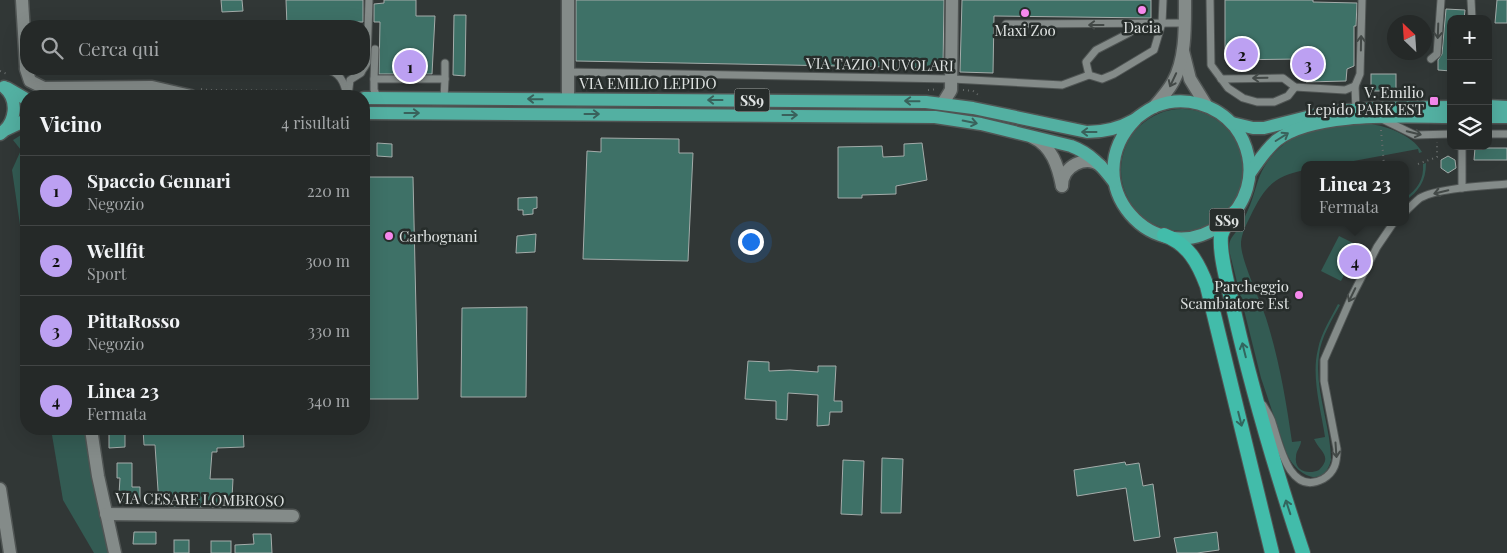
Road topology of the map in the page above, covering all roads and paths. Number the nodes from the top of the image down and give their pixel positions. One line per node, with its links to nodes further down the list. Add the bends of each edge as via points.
1 (22, 0): 12 (street)
2 (369, 0): 13 (lane)
3 (568, 0): 22 (street)
4 (952, 0): 29 (street)
5 (1163, 0): 14 (lane, VIA TAZIO NUVOLARI)
6 (1185, 0): 15 (street)
7 (1210, 0): 30 (lane, via 1211,65)
8 (1362, 0): 32 (lane, one-way to 8, via 1360,74)
9 (1441, 0): 20 (lane, one-way to 20, via 1437,54)
10 (1471, 0): 11 (lane)
11 (1472, 15)
12 (23, 20)
13 (369, 20)
14 (1162, 23): 15 (lane); 17 (lane); 26 (lane, VIA TAZIO NUVOLARI, via 1154,50 1102,79)
15 (1185, 23): 19 (street)
16 (1006, 24): 17 (lane, one-way to 16)
17 (1139, 25): 26 (lane, via 1096,50 1086,62)
18 (375, 49): 28 (lane)
19 (1183, 49): 43 (street, via 1190,79); 46 (street, one-way to 46, via 1174,80)
20 (1432, 58)
21 (445, 63): 27 (lane)
22 (568, 72): 29 (lane, VIA TAZIO NUVOLARI); 41 (street)
23 (28, 75): 34 (street, via 30,81 44,88)
24 (338, 75): 35 (lane)
25 (358, 75): 36 (lane, via 350,80)
26 (1089, 75): 29 (lane, VIA TAZIO NUVOLARI, via 1062,85)
27 (445, 78): 28 (lane); 40 (lane)
28 (374, 79): 39 (lane)
29 (952, 79): 42 (street, via 951,90)
30 (1221, 80): 33 (lane, one-way to 30, via 1283,78); 33 (lane, via 1243,98 1257,102 1274,102 1288,96)
31 (2, 85): 37 (main road); 58 (main road, via 12,97 14,107 12,120)
32 (1355, 86): 33 (lane, via 1345,90); 48 (lane)
33 (1296, 87)
34 (166, 90)
35 (346, 90)
36 (349, 90)
37 (20, 96)
38 (370, 98): 39 (main road, VIA EMILIO LEPIDO / SS9)
39 (378, 98): 40 (main road, VIA EMILIO LEPIDO / SS9)
40 (444, 98): 41 (main road, VIA EMILIO LEPIDO / SS9, one-way to 40)
41 (568, 99): 42 (main road, VIA EMILIO LEPIDO / SS9, one-way to 41)
42 (943, 103): 55 (main road, VIA EMILIO LEPIDO / SS9, one-way to 42, via 1109,130 1087,132)
43 (1206, 105): 46 (main road, SS9, via 1175,101); 57 (main road, SS9)
44 (1447, 106): 48 (main road, SS9)
45 (1492, 106): 47 (main road)
46 (1154, 107): 55 (main road, SS9)
47 (1507, 107)
48 (1356, 110): 57 (main road, SS9, via 1319,114 1264,128)
49 (1447, 112): 51 (main road, SS9, via 1405,112)
50 (370, 113): 59 (main road, VIA EMILIO LEPIDO / SS9, one-way to 59, via 916,116 963,121)
51 (1386, 117): 52 (main road, SS9); 60 (lane, one-way to 60, via 1415,135); 65 (path); 68 (main road, SS9, one-way to 51, via 1272,144 1291,132 1328,122)
52 (1447, 117)
53 (1492, 117): 54 (main road)
54 (1507, 117)
55 (1136, 118): 69 (main road, SS9, via 1118,144 1113,163)
56 (20, 123): 58 (main road)
57 (1232, 124): 68 (main road, SS9, via 1246,146)
58 (2, 133)
59 (1025, 134): 67 (main road, VIA EMILIO LEPIDO / SS9, via 1079,149); 67 (street, VIA EMILIO LEPIDO, via 1038,140 1051,153 1062,186 1064,174 1075,164 1090,161)
60 (1438, 134): 61 (lane); 66 (path, via 1437,157)
61 (1447, 134)
62 (1492, 134): 63 (lane)
63 (1507, 134)
64 (1462, 150): 71 (lane)
65 (1384, 161)
66 (1418, 164)
67 (1101, 166): 69 (main road, VIA EMILIO LEPIDO / SS9)
68 (1250, 173): 73 (main road, SS9, via 1246,190)
69 (1114, 182): 75 (main road, SS9, via 1121,202 1133,218)
70 (1507, 184): 71 (lane)
71 (1462, 188): 72 (lane, one-way to 72, via 1421,198)
72 (1409, 208)
73 (1234, 213): 75 (main road, SS9, via 1218,227 1200,235 1179,238); 76 (highway, one-way to 73, via 1222,250 1222,232)
74 (1391, 226): 76 (lane, one-way to 76, via 1352,296 1324,360 1324,381 1337,450 1337,461 1327,477 1308,482 1299,480 1292,473 1280,450 1272,420)
75 (1164, 235): 83 (highway, one-way to 83, via 1189,251 1206,286)
76 (1252, 385): 84 (highway, one-way to 76)
77 (91, 435): 79 (street)
78 (0, 489): 81 (street)
79 (106, 514): 80 (street, VIA CESARE LOMBROSO); 82 (street)
80 (294, 516)
81 (10, 553)
82 (115, 553)
83 (1272, 553)
84 (1303, 553)

